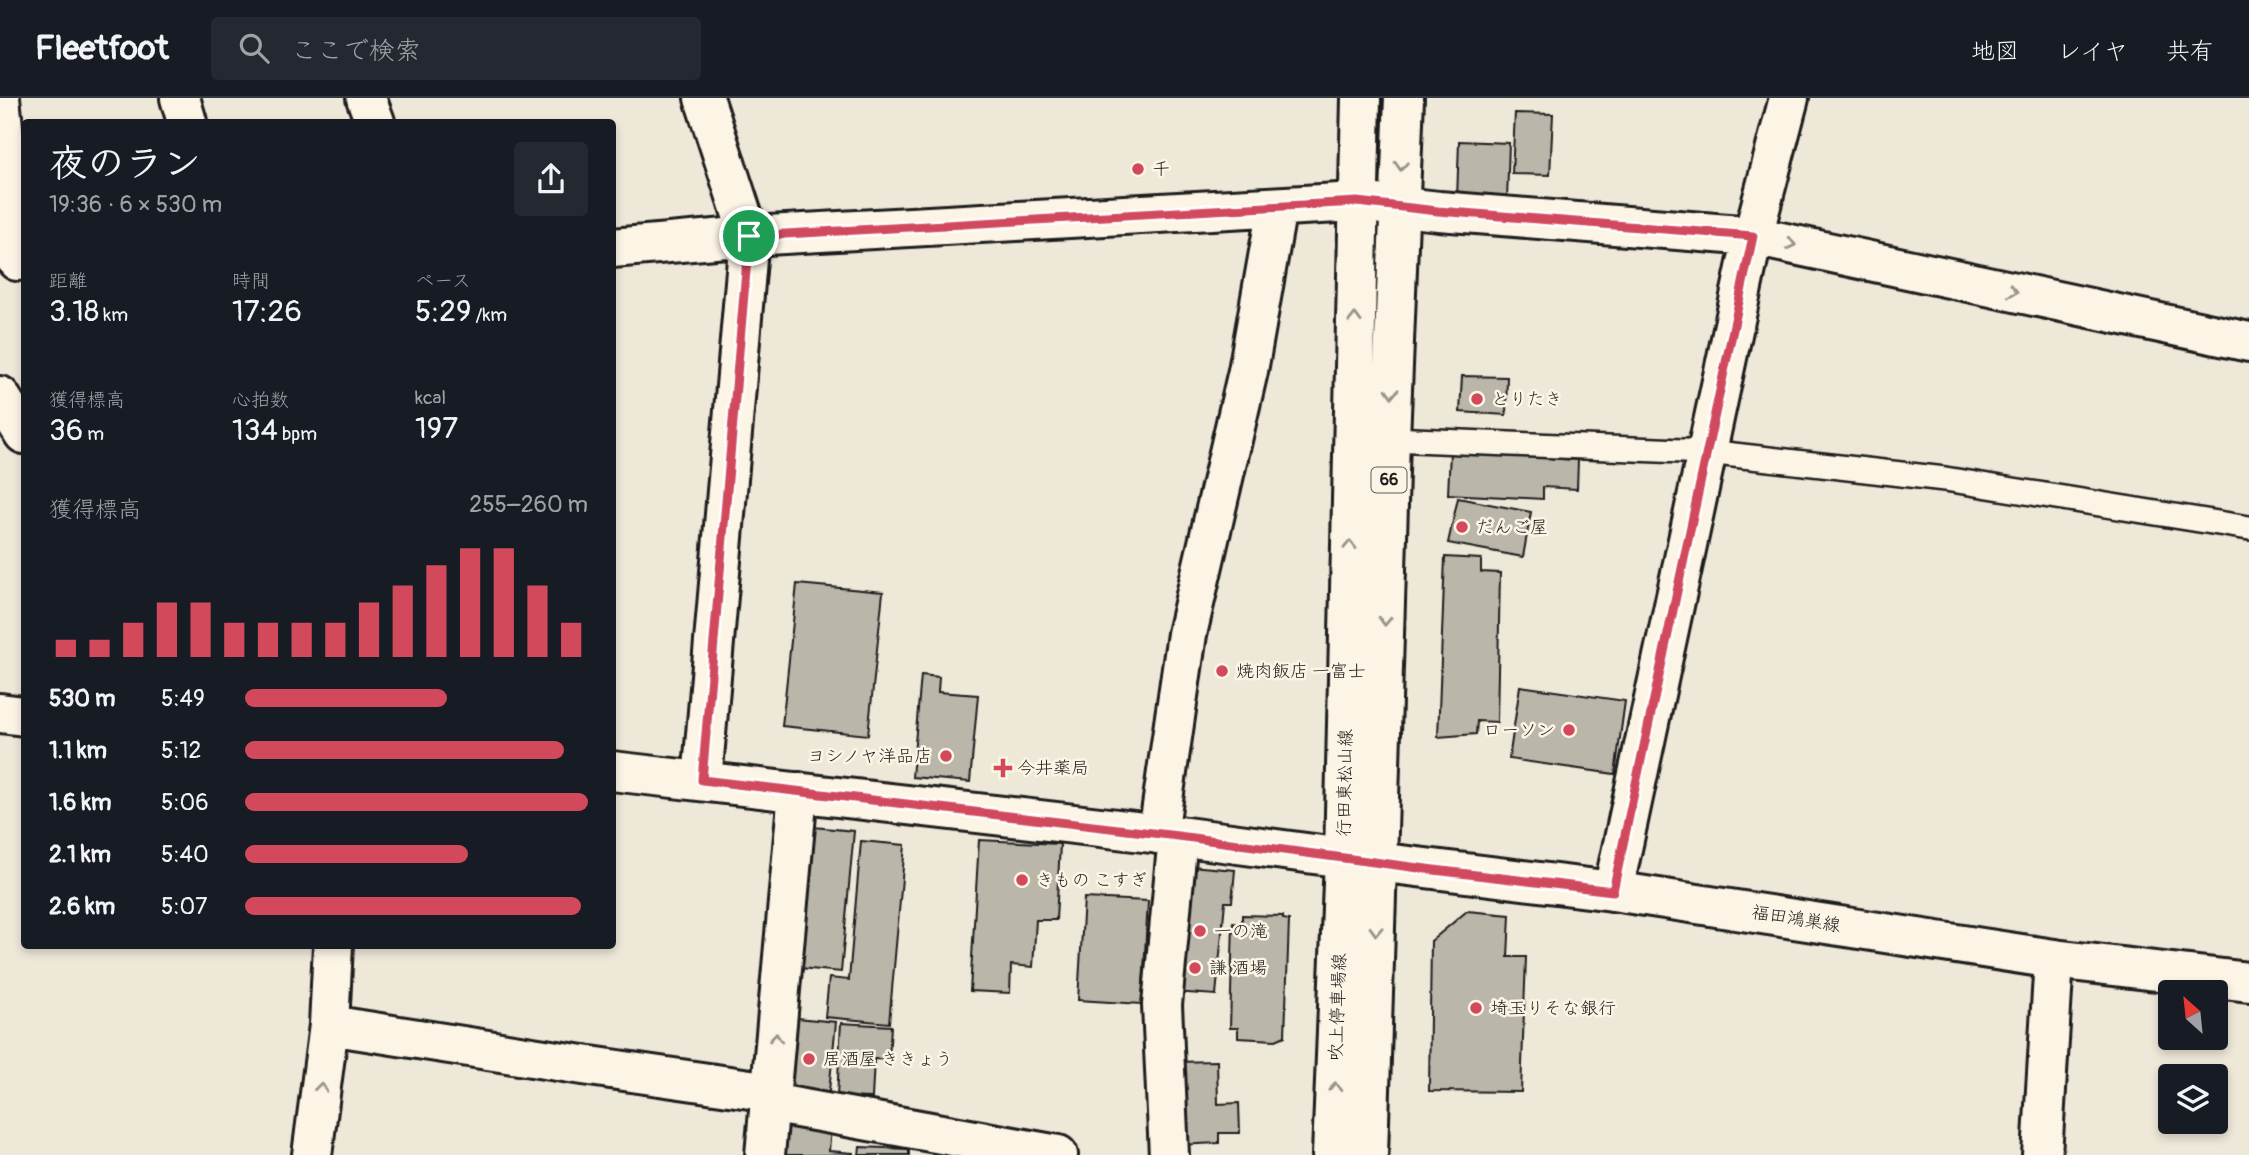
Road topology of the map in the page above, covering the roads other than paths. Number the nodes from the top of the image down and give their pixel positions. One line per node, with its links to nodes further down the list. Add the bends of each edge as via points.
1 (0, 98): 16 (street)
2 (180, 98): 8 (street)
3 (366, 98): 9 (street)
4 (704, 98): 13 (street)
5 (1361, 98): 10 (street, 行田東松山線 / 66)
6 (1404, 98): 12 (street, 行田東松山線 / 66, one-way to 12)
7 (1789, 98): 14 (street)
8 (186, 119)
9 (374, 119)
10 (1357, 202): 11 (street); 12 (street); 29 (street, 行田東松山線 / 66, one-way to 10)
11 (1277, 207): 13 (street); 28 (street, via 1248,371 1187,634)
12 (1399, 207): 14 (street); 20 (street, 行田東松山線 / 66, one-way to 20)
13 (749, 236): 15 (street); 26 (street)
14 (1753, 236): 17 (street, one-way to 17); 21 (street)
15 (616, 248)
16 (14, 263)
17 (2249, 342)
18 (0, 396): 19 (street)
19 (21, 428)
20 (1390, 439): 21 (lane); 29 (street, 行田東松山線 / 66, one-way to 29)
21 (1707, 452): 22 (lane, via 1945,479); 30 (street)
22 (2249, 528)
23 (0, 713): 24 (street)
24 (21, 716)
25 (616, 771): 26 (street, 行田東松山線)
26 (702, 780): 27 (street, 行田東松山線)
27 (798, 792): 28 (street, 行田東松山線); 35 (street, one-way to 27)
28 (1168, 835): 29 (street, 行田東松山線); 39 (street, via 1162,1005)
29 (1360, 861): 30 (street, 福田鴻巣線); 40 (street, 吹上停車場線, one-way to 29); 41 (street, 吹上停車場線, one-way to 41)
30 (1613, 891): 32 (street, 福田鴻巣線)
31 (333, 949): 34 (street)
32 (2054, 959): 33 (street, 福田鴻巣線); 42 (street)
33 (2249, 982)
34 (329, 1025): 35 (street); 36 (street, one-way to 34)
35 (770, 1097): 37 (street); 38 (street)
36 (312, 1155)
37 (765, 1155)
38 (1058, 1155)
39 (1169, 1155)
40 (1332, 1155)
41 (1368, 1155)
42 (2042, 1155)

